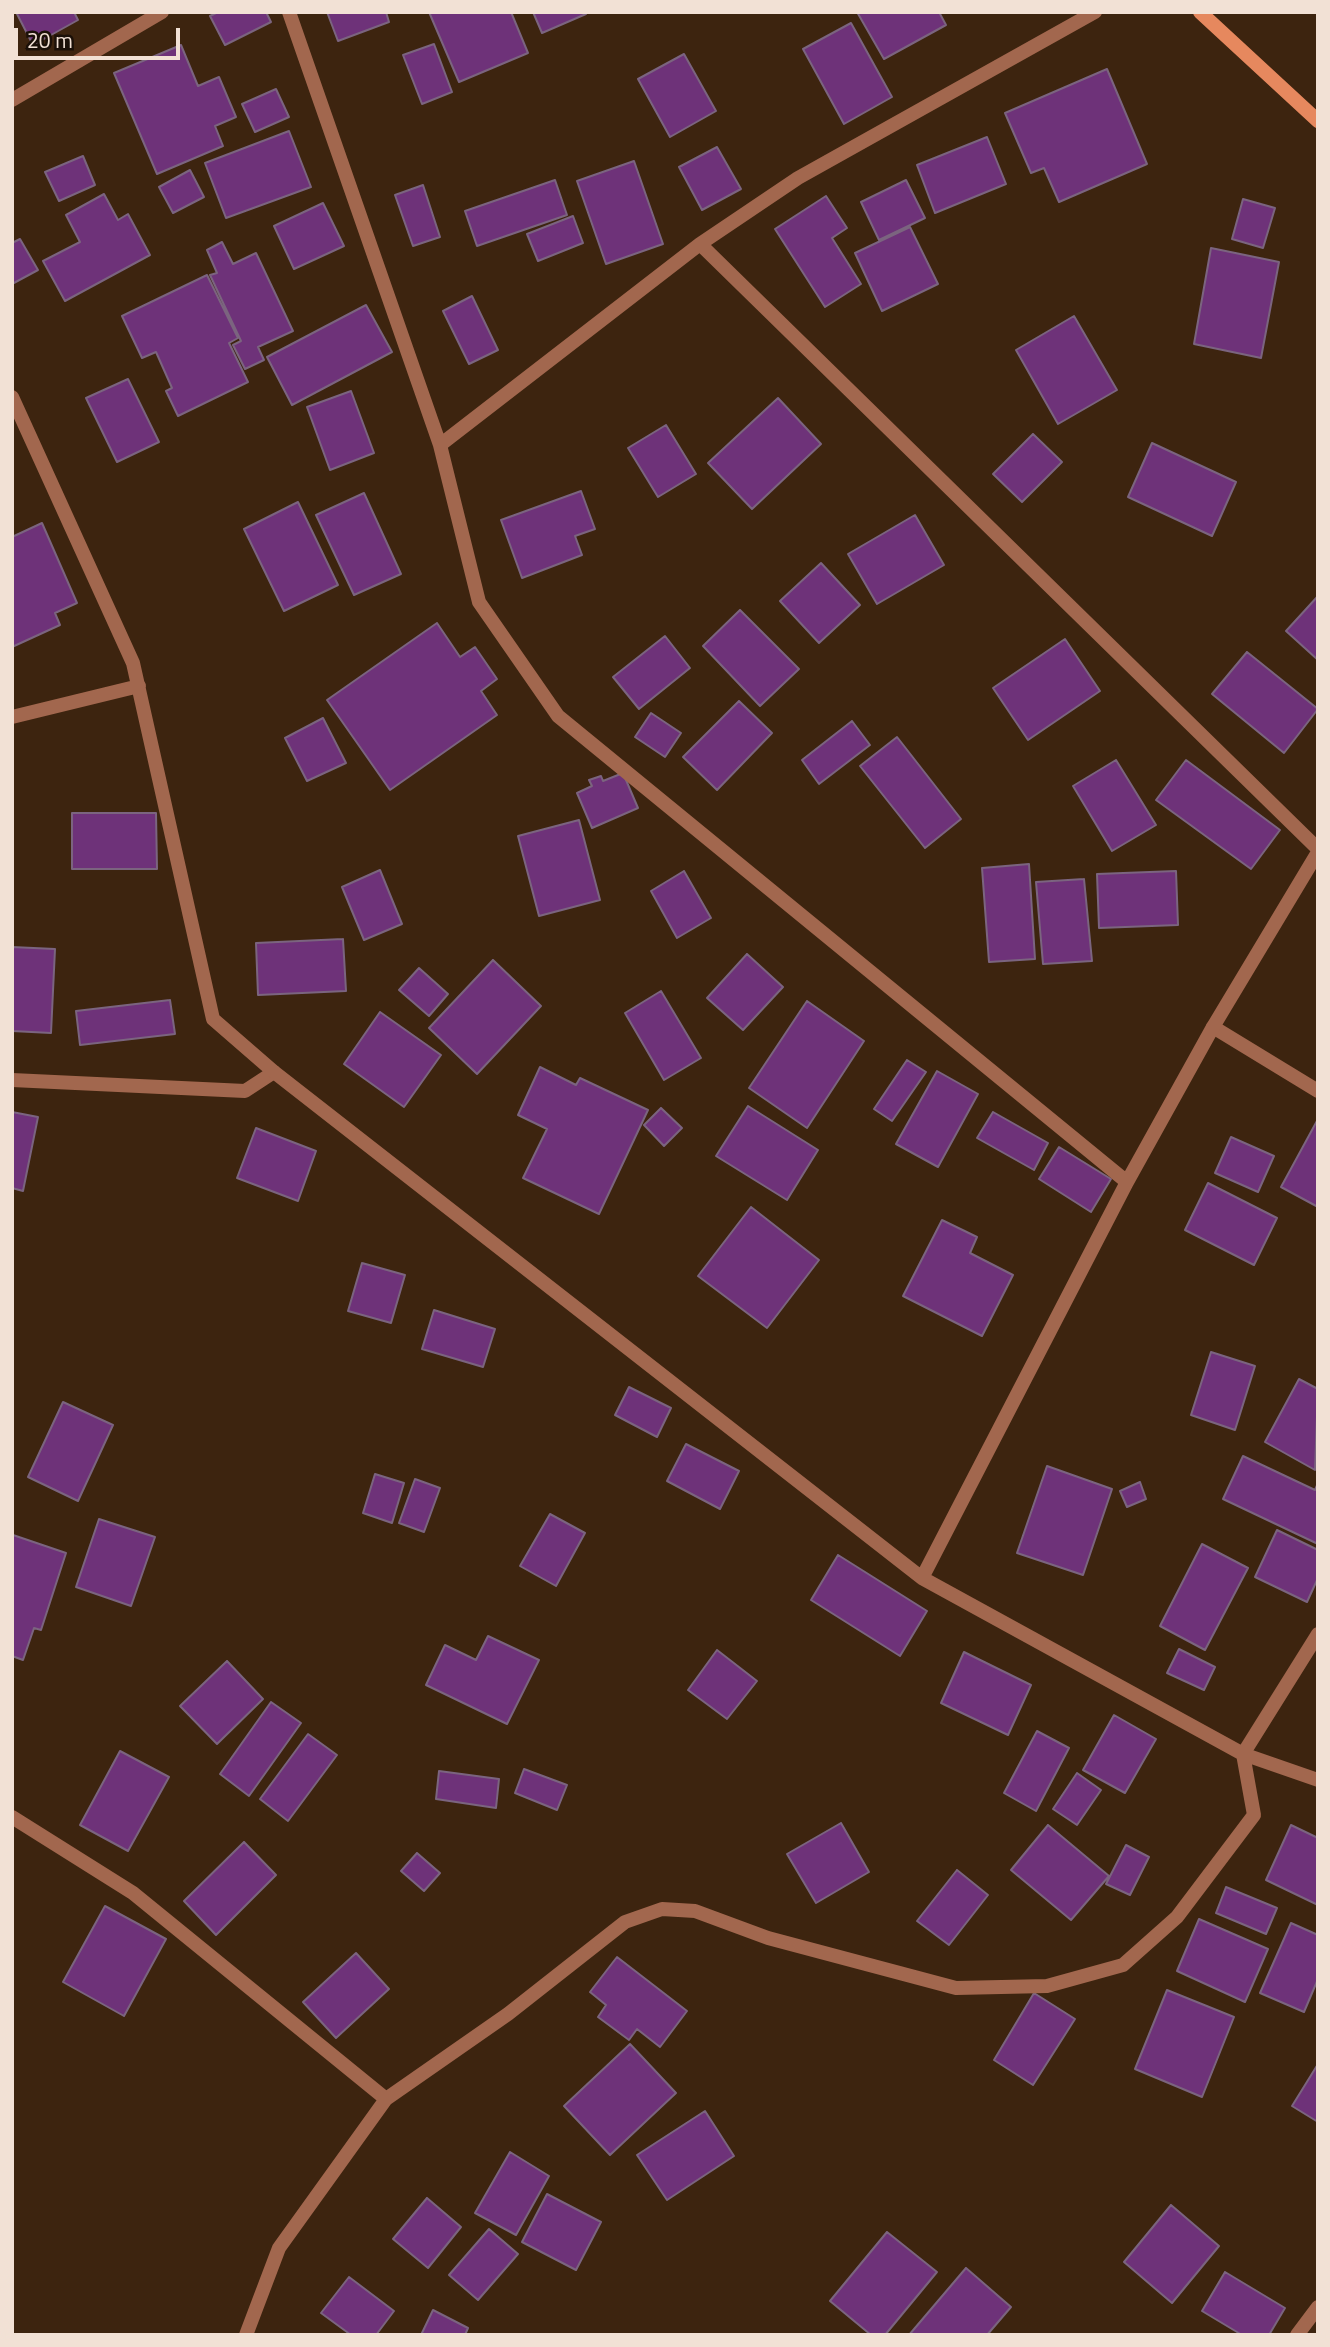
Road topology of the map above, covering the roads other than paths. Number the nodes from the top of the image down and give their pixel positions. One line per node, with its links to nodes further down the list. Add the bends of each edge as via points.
1 (162, 12): 5 (street)
2 (289, 12): 9 (street)
3 (1095, 12): 7 (street, via 798,178)
4 (1200, 12): 6 (street)
5 (12, 100)
6 (1318, 121)
7 (700, 244): 9 (street); 12 (street)
8 (12, 397): 10 (street, via 133,663)
9 (440, 445): 17 (street, via 479,602 558,716)
10 (139, 686): 11 (street); 14 (street, via 213,1019)
11 (12, 717)
12 (1318, 851): 13 (street)
13 (1213, 1027): 16 (street); 17 (street)
14 (274, 1072): 15 (street, via 245,1091); 18 (street)
15 (12, 1080)
16 (1318, 1091)
17 (1127, 1182): 18 (street)
18 (922, 1578): 20 (street)
19 (1318, 1634): 20 (street)
20 (1243, 1754): 21 (street); 23 (street, via 1254,1815 1177,1917 1124,1965 1047,1986 956,1988 768,1938 695,1911 662,1909 625,1923 508,2014)
21 (1318, 1780)
22 (12, 1817): 23 (street, via 133,1893)
23 (386, 2099): 25 (street, via 279,2248)
24 (1318, 2307): 26 (street)
25 (246, 2335)
26 (1297, 2335)

